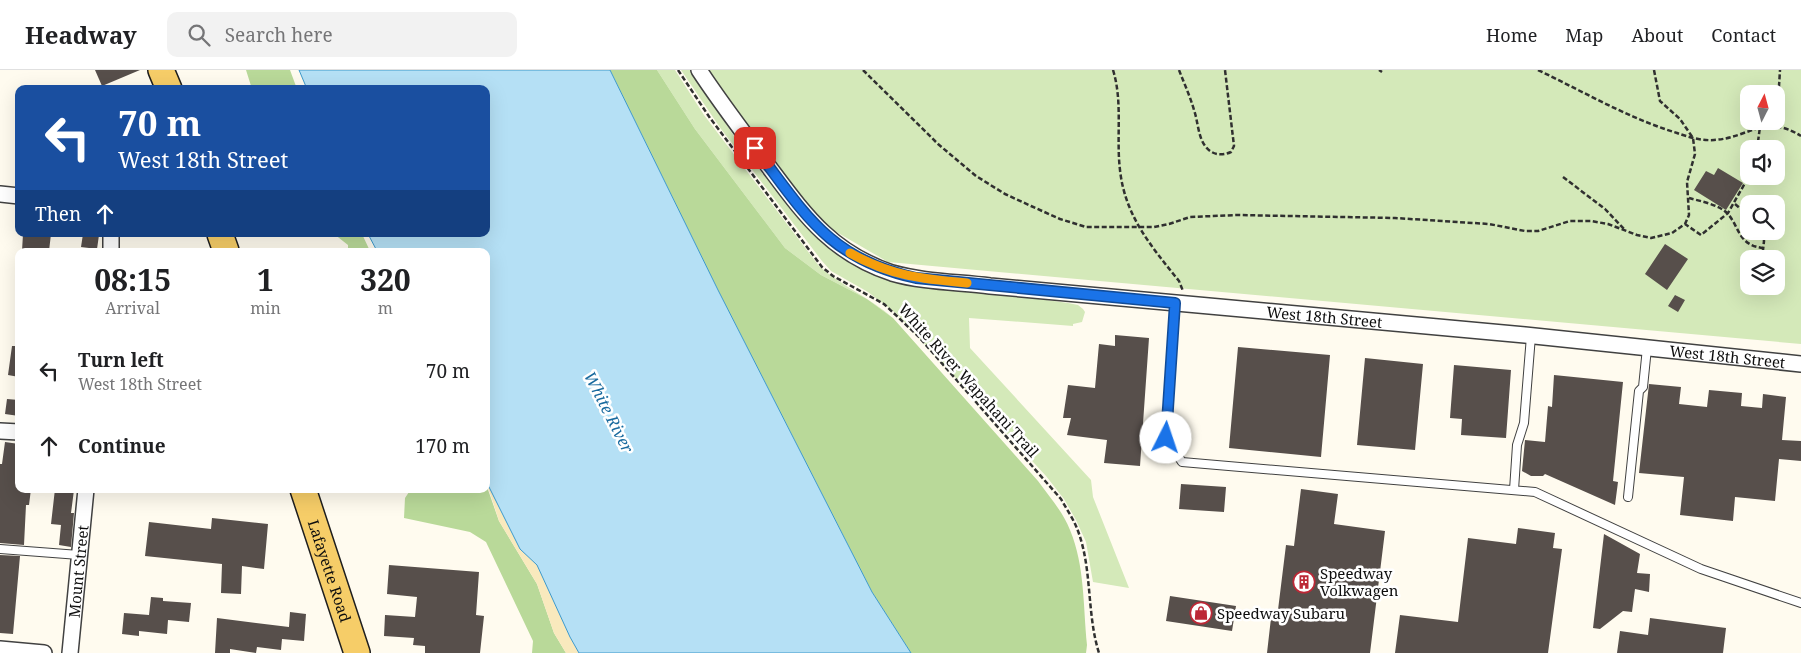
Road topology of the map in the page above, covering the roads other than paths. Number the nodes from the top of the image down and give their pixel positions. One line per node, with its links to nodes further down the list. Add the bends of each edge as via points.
1 (161, 70): 3 (main road)
2 (699, 70): 6 (street, West 18th Street, via 802,211 823,234 853,255 880,268 916,278)
3 (167, 85)
4 (0, 194): 5 (street)
5 (15, 196)
6 (1181, 304): 7 (street, West 18th Street); 12 (lane, via 1166,438 1182,462)
7 (1531, 336): 8 (street, West 18th Street); 12 (lane, via 1524,423 1517,445)
8 (1647, 348): 9 (street, West 18th Street); 15 (lane)
9 (1801, 364)
10 (0, 430): 11 (street)
11 (15, 432)
12 (1514, 490): 18 (lane, via 1535,492 1701,569)
13 (86, 493): 17 (street, Mount Street)
14 (304, 493): 22 (main road, Lafayette Road)
15 (1628, 497)
16 (0, 549): 17 (lane)
17 (79, 555): 21 (street, Mount Street)
18 (1801, 603)
19 (0, 648): 20 (street)
20 (44, 653)
21 (70, 653)
22 (357, 653)

